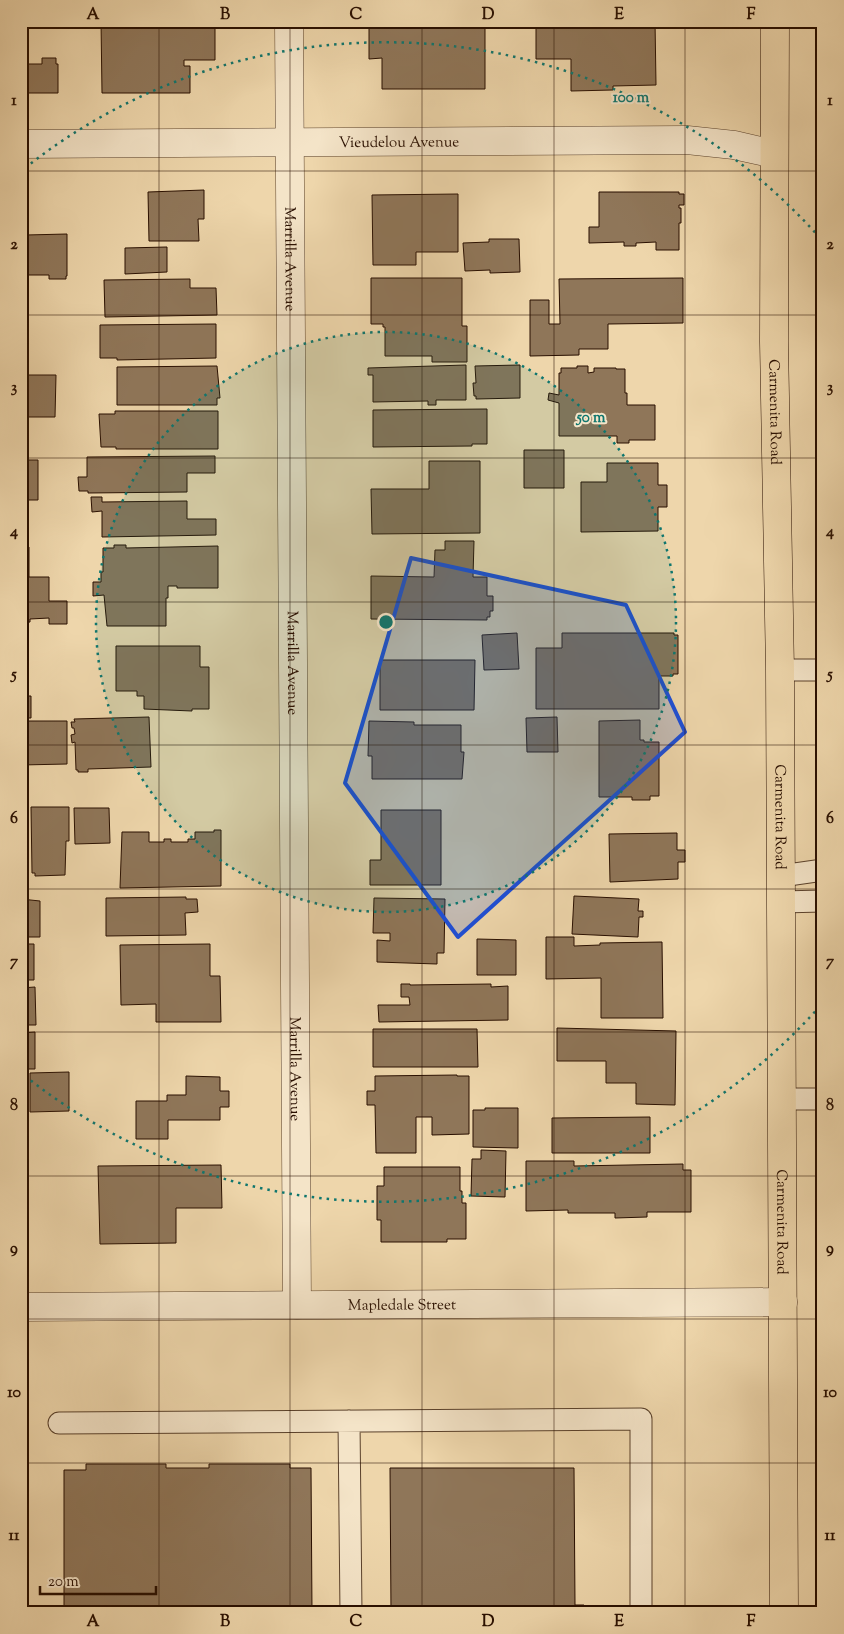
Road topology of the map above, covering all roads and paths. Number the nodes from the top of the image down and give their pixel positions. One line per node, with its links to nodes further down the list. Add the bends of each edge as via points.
1 (289, 21): 3 (street, Marrilla Avenue)
2 (775, 21): 5 (main road, Carmenita Road)
3 (290, 142): 4 (street, Vieudelou Avenue); 5 (street, Vieudelou Avenue, via 687,140 734,145); 14 (street, Marrilla Avenue)
4 (21, 144)
5 (774, 154): 6 (main road, Carmenita Road)
6 (780, 670): 7 (lane); 9 (main road, Carmenita Road)
7 (823, 670)
8 (823, 870): 9 (lane)
9 (781, 889): 10 (lane); 12 (main road, Carmenita Road)
10 (823, 901)
11 (823, 1098): 12 (lane)
12 (782, 1099): 13 (main road, Carmenita Road)
13 (783, 1302): 14 (street, Mapledale Street); 20 (main road, Carmenita Road)
14 (297, 1305): 15 (street, Mapledale Street)
15 (21, 1307)
16 (349, 1421): 17 (lane); 18 (lane); 19 (lane, via 641,1419)
17 (59, 1423)
18 (351, 1613)
19 (641, 1613)
20 (784, 1613)

